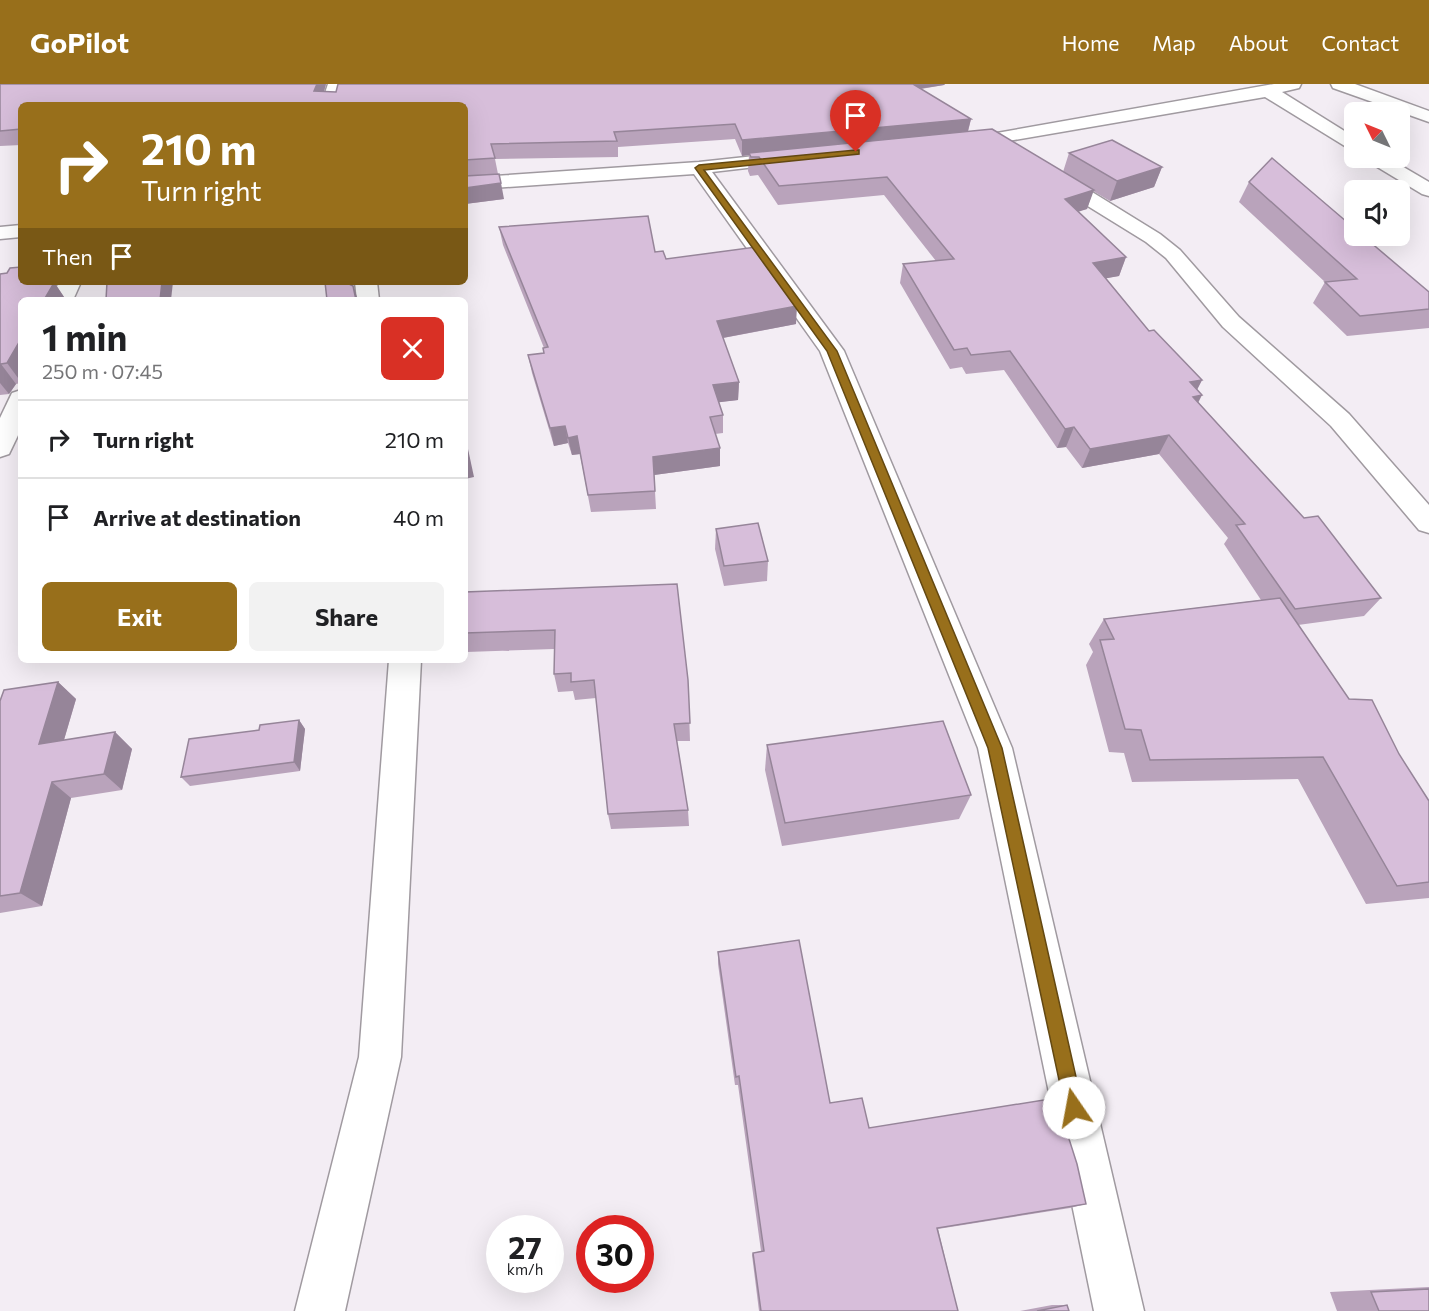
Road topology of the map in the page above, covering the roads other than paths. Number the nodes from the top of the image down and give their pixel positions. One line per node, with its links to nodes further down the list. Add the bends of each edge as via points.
1 (336, 84): 5 (street)
2 (1293, 84): 4 (street)
3 (1339, 84): 6 (street)
4 (1268, 91): 7 (street); 8 (street)
5 (331, 102)
6 (1429, 117)
7 (1344, 138)
8 (991, 139): 9 (street); 19 (street, via 1173,254 1231,322 1340,420)
9 (944, 143)
10 (816, 156): 11 (street)
11 (699, 168): 13 (street); 22 (street, via 832,351 995,748)
12 (1393, 168): 14 (street)
13 (468, 184)
14 (1429, 190)
15 (18, 231): 16 (street)
16 (0, 233)
17 (18, 405): 18 (street)
18 (0, 448)
19 (1429, 523)
20 (405, 663): 21 (street, via 380,1057)
21 (320, 1311)
22 (1119, 1311)

